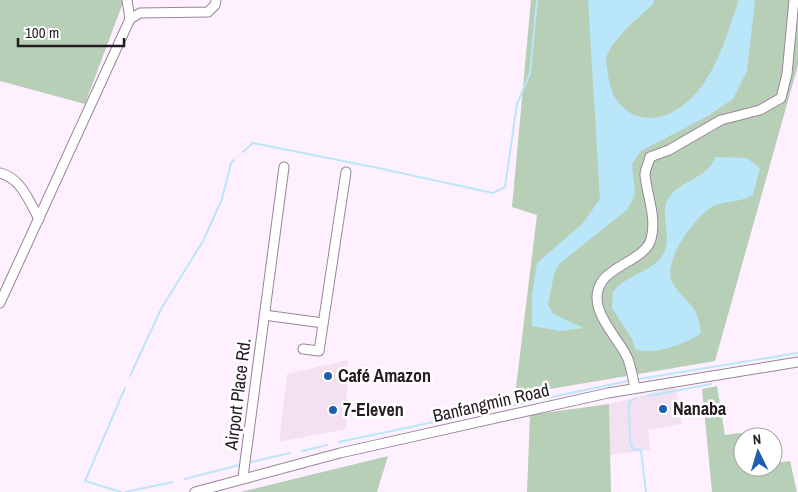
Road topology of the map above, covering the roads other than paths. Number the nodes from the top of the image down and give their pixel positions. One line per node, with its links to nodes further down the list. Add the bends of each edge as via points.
1 (126, 0): 4 (street)
2 (216, 0): 4 (street, via 208,12 140,13)
3 (794, 0): 14 (street, via 787,74 781,98 760,110 721,120 669,150 650,157 645,173 653,225 651,242 639,255 610,272 599,286 597,301 605,322 627,358)
4 (130, 19): 8 (street)
5 (284, 167): 10 (street, Airport Place Rd.)
6 (346, 172): 11 (street)
7 (0, 173): 8 (street, via 8,175 22,187)
8 (39, 218): 9 (street)
9 (0, 303)
10 (264, 315): 11 (street, Airport Place Rd.); 15 (street, Airport Place Rd.)
11 (323, 323): 12 (street, via 319,351)
12 (304, 348)
13 (798, 362): 14 (street, Banfangmin Road)
14 (636, 388): 15 (street, Banfangmin Road)
15 (243, 477): 16 (street, Banfangmin Road)
16 (195, 492)

